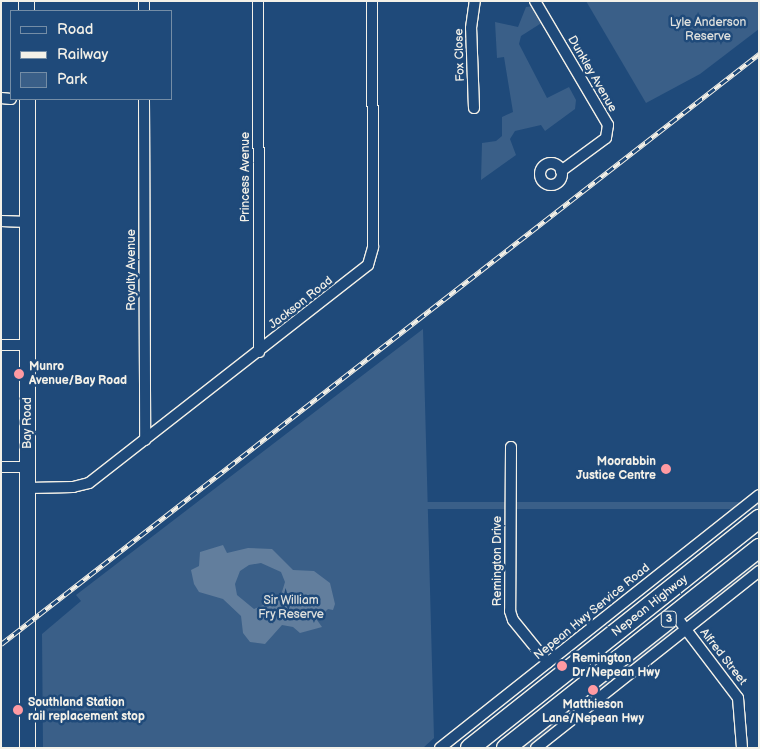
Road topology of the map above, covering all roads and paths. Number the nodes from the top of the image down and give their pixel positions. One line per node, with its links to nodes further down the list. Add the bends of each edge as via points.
1 (258, 1): 13 (street, Princess Avenue)
2 (372, 1): 13 (street, Jackson Road, via 370,260 359,274)
3 (475, 1): 7 (street, Fox Close, via 471,28)
4 (535, 1): 8 (street, Dunkley Avenue, via 608,125 606,138)
5 (27, 100): 10 (main road, Bay Road)
6 (144, 100): 14 (street, Royalty Avenue)
7 (474, 108)
8 (561, 171)
9 (1, 221): 10 (street)
10 (28, 222): 11 (main road, Bay Road)
11 (27, 344): 12 (street); 17 (main road, Bay Road)
12 (1, 345)
13 (259, 352): 14 (street, Jackson Road)
14 (145, 440): 18 (street, Jackson Road, via 85,486)
15 (511, 447): 25 (street, Remington Drive, via 510,611 513,620)
16 (1, 467): 17 (street)
17 (28, 467): 18 (main road, Bay Road)
18 (28, 488): 26 (main road, Bay Road)
19 (759, 495): 25 (street, Nepean Hwy Service Road)
20 (759, 519): 28 (highway, Nepean Highway / 3)
21 (759, 548): 23 (highway, Nepean Highway / 3)
22 (759, 571): 24 (street)
23 (675, 615): 24 (street, Alfred Street); 29 (highway, Nepean Highway / 3)
24 (686, 629): 30 (street); 31 (street, Alfred Street, via 738,698)
25 (548, 663): 27 (street, Nepean Hwy Service Road)
26 (27, 748)
27 (440, 748)
28 (470, 748)
29 (506, 748)
30 (536, 748)
31 (742, 748)

